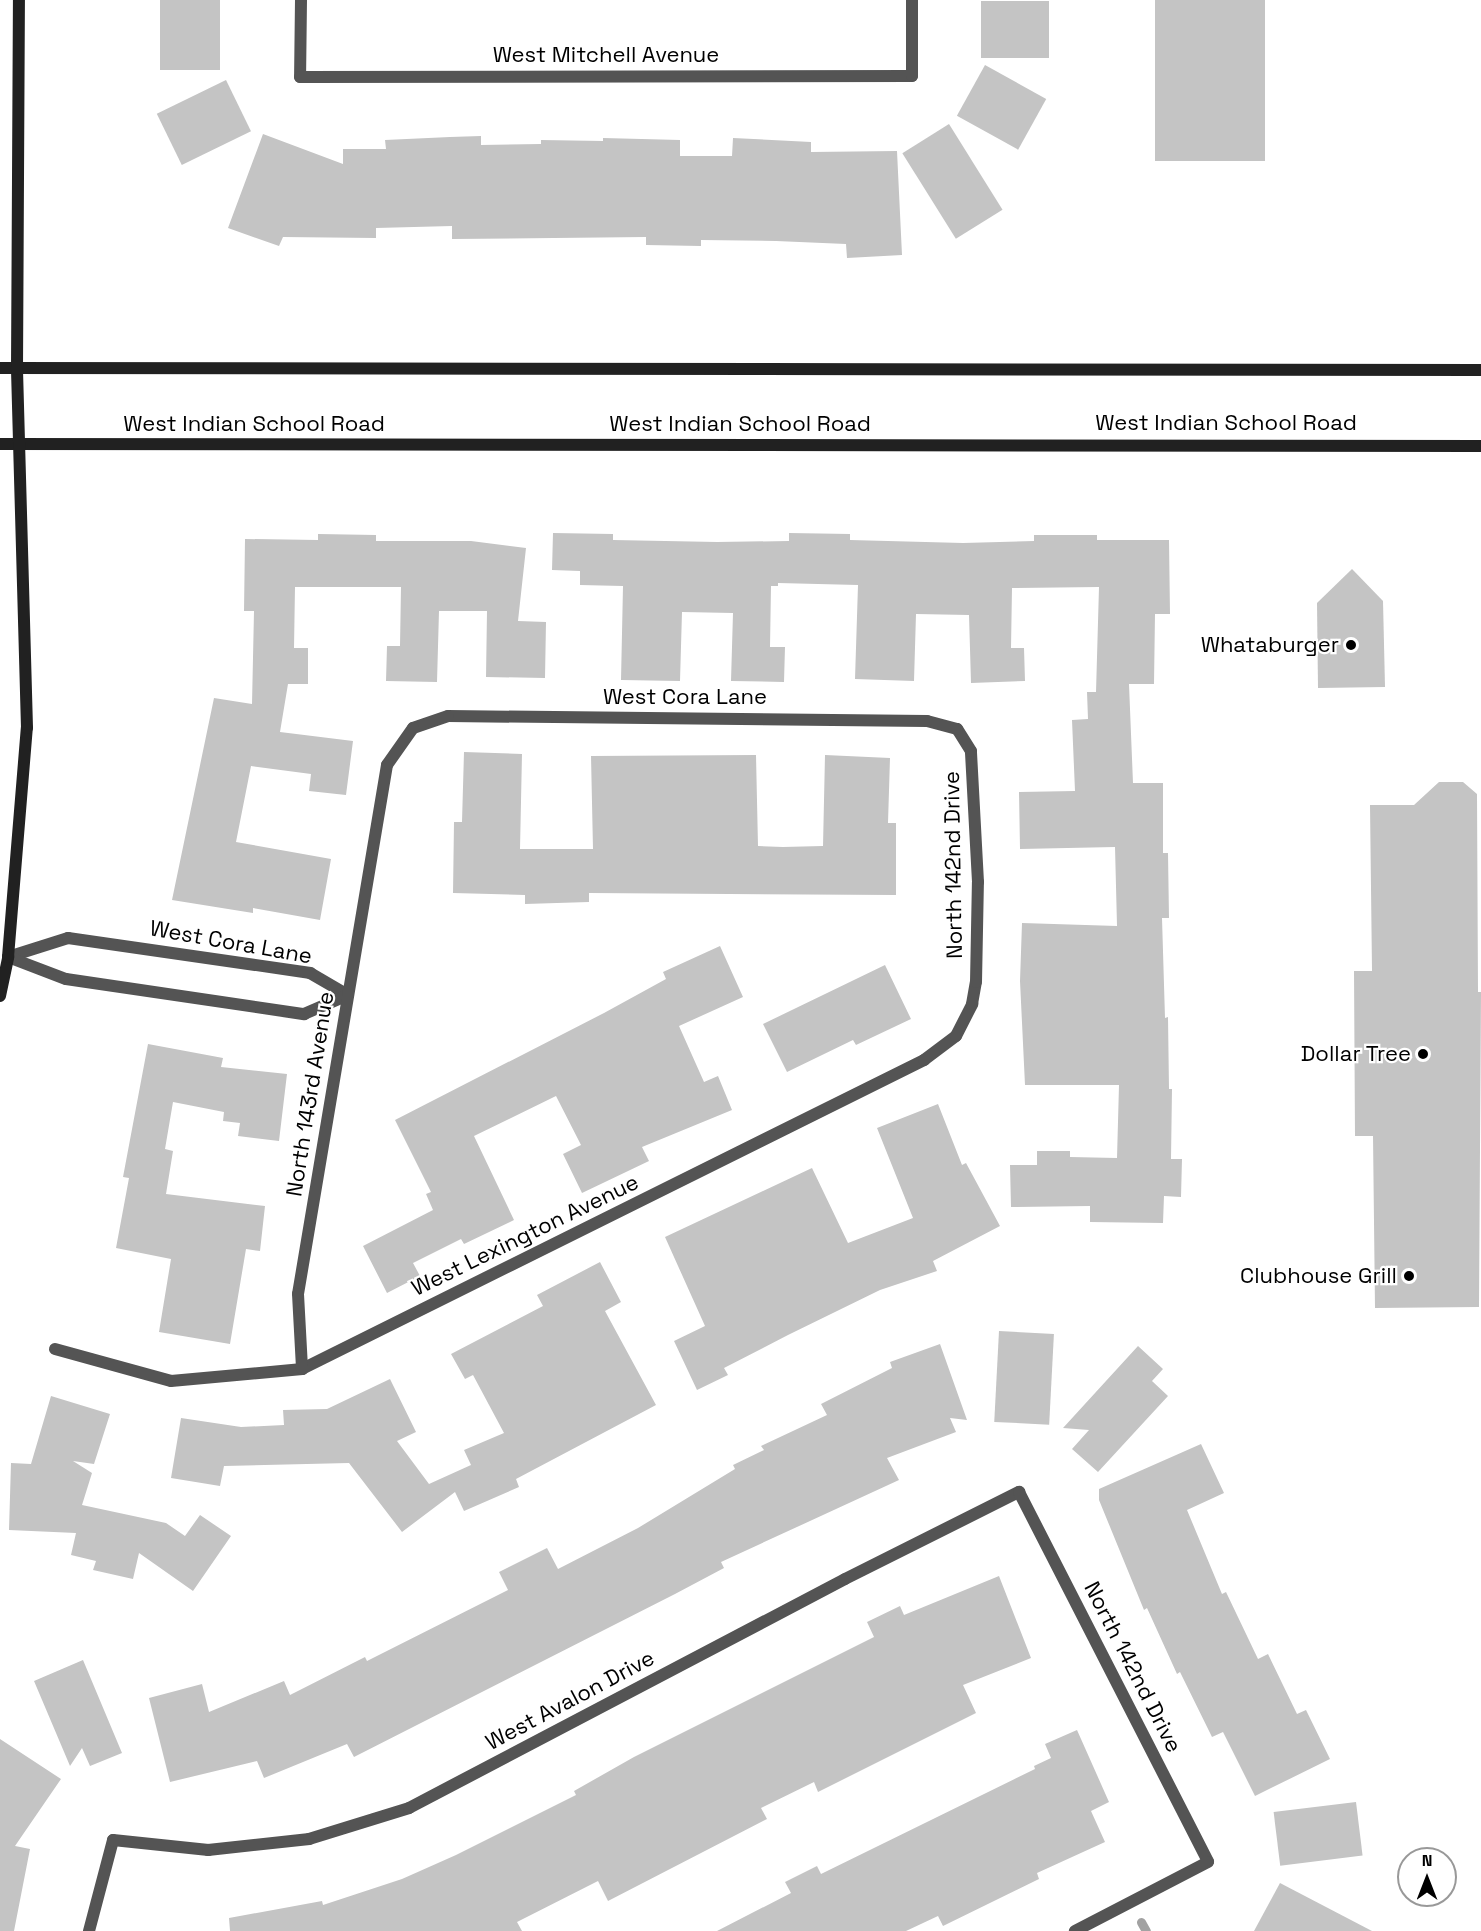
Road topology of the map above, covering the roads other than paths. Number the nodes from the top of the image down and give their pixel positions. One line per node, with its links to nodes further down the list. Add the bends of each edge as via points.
1 (19, 0): 5 (main road)
2 (301, 0): 3 (street, West Mitchell Avenue, via 300,77 912,76)
3 (912, 0)
4 (0, 368): 5 (main road)
5 (17, 369): 6 (main road); 8 (main road)
6 (1481, 370)
7 (0, 444): 8 (main road, West Indian School Road)
8 (21, 445): 9 (main road, West Indian School Road); 12 (main road, via 27,728)
9 (1481, 446)
10 (413, 728): 11 (street, West Cora Lane, via 448,716 927,721); 13 (street, North 143rd Avenue, via 387,765)
11 (957, 729): 15 (street, North 142nd Drive, via 971,751 978,882)
12 (8, 957): 13 (street, via 66,979 304,1014); 13 (street, West Cora Lane, via 68,938 310,973); 14 (main road)
13 (348, 995): 17 (street, North 143rd Avenue, via 298,1294)
14 (0, 996)
15 (972, 1004): 17 (street, West Lexington Avenue, via 956,1036 924,1060)
16 (55, 1348): 17 (street, West Lexington Avenue, via 171,1381)
17 (302, 1369)
18 (1020, 1492): 19 (street, West Avalon Drive, via 845,1579 409,1808 309,1839 219,1849 113,1840); 20 (street, North 142nd Drive, via 1208,1862)
19 (89, 1931)
20 (1075, 1931)

